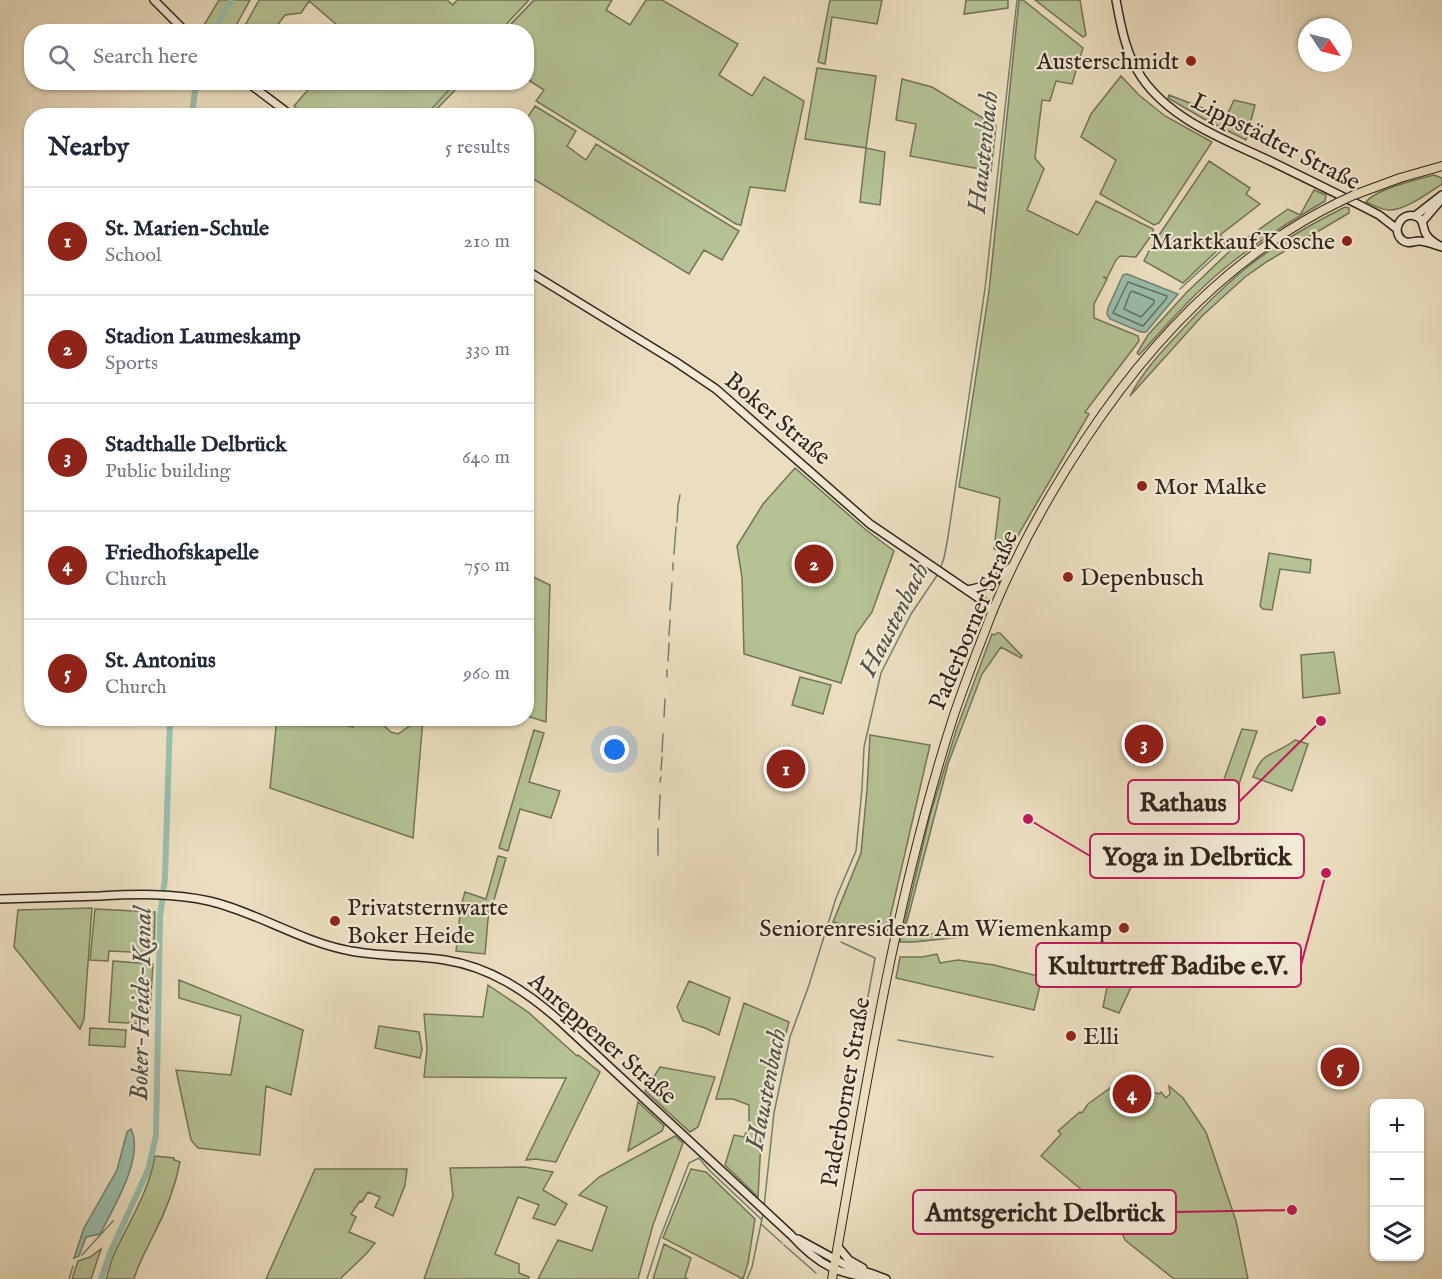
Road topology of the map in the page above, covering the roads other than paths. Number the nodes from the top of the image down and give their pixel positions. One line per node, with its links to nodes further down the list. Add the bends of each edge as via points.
1 (154, 0): 3 (main road)
2 (1116, 0): 8 (main road, Lippstädter Straße, via 1131,57 1142,78 1166,104 1199,126)
3 (178, 24)
4 (258, 90): 5 (main road)
5 (281, 108)
6 (1442, 166): 17 (main road, Paderborner Straße, bridge, via 1354,195 1296,225 1208,292 1129,378 1083,443)
7 (1442, 197): 9 (main road); 11 (main road)
8 (1379, 215): 10 (main road, Lippstädter Straße); 12 (main road, Lippstädter Straße)
9 (1415, 216): 10 (main road); 11 (main road)
10 (1401, 220): 12 (main road)
11 (1422, 222): 13 (main road)
12 (1397, 229): 14 (main road, via 1403,241)
13 (1424, 232): 14 (main road); 15 (main road)
14 (1418, 241): 15 (main road)
15 (1441, 247)
16 (534, 275): 18 (main road, Boker Straße, via 716,389 870,524)
17 (1014, 565): 18 (main road, via 991,584); 19 (main road, Paderborner Straße)
18 (967, 590): 19 (main road, Boker Straße)
19 (993, 610): 21 (main road, Paderborner Straße, via 953,719 910,871 882,998)
20 (0, 899): 22 (main road, Anreppener Straße, via 164,895 210,901 336,948 444,960 492,974 544,1007 767,1214)
21 (838, 1247): 22 (main road, Paderborner Straße); 23 (main road, via 849,1260)
22 (834, 1265): 23 (main road); 24 (main road, via 843,1273); 25 (main road, Paderborner Straße)
23 (870, 1273): 27 (main road)
24 (861, 1278): 26 (main road)
25 (832, 1279)
26 (880, 1279)
27 (886, 1279)

